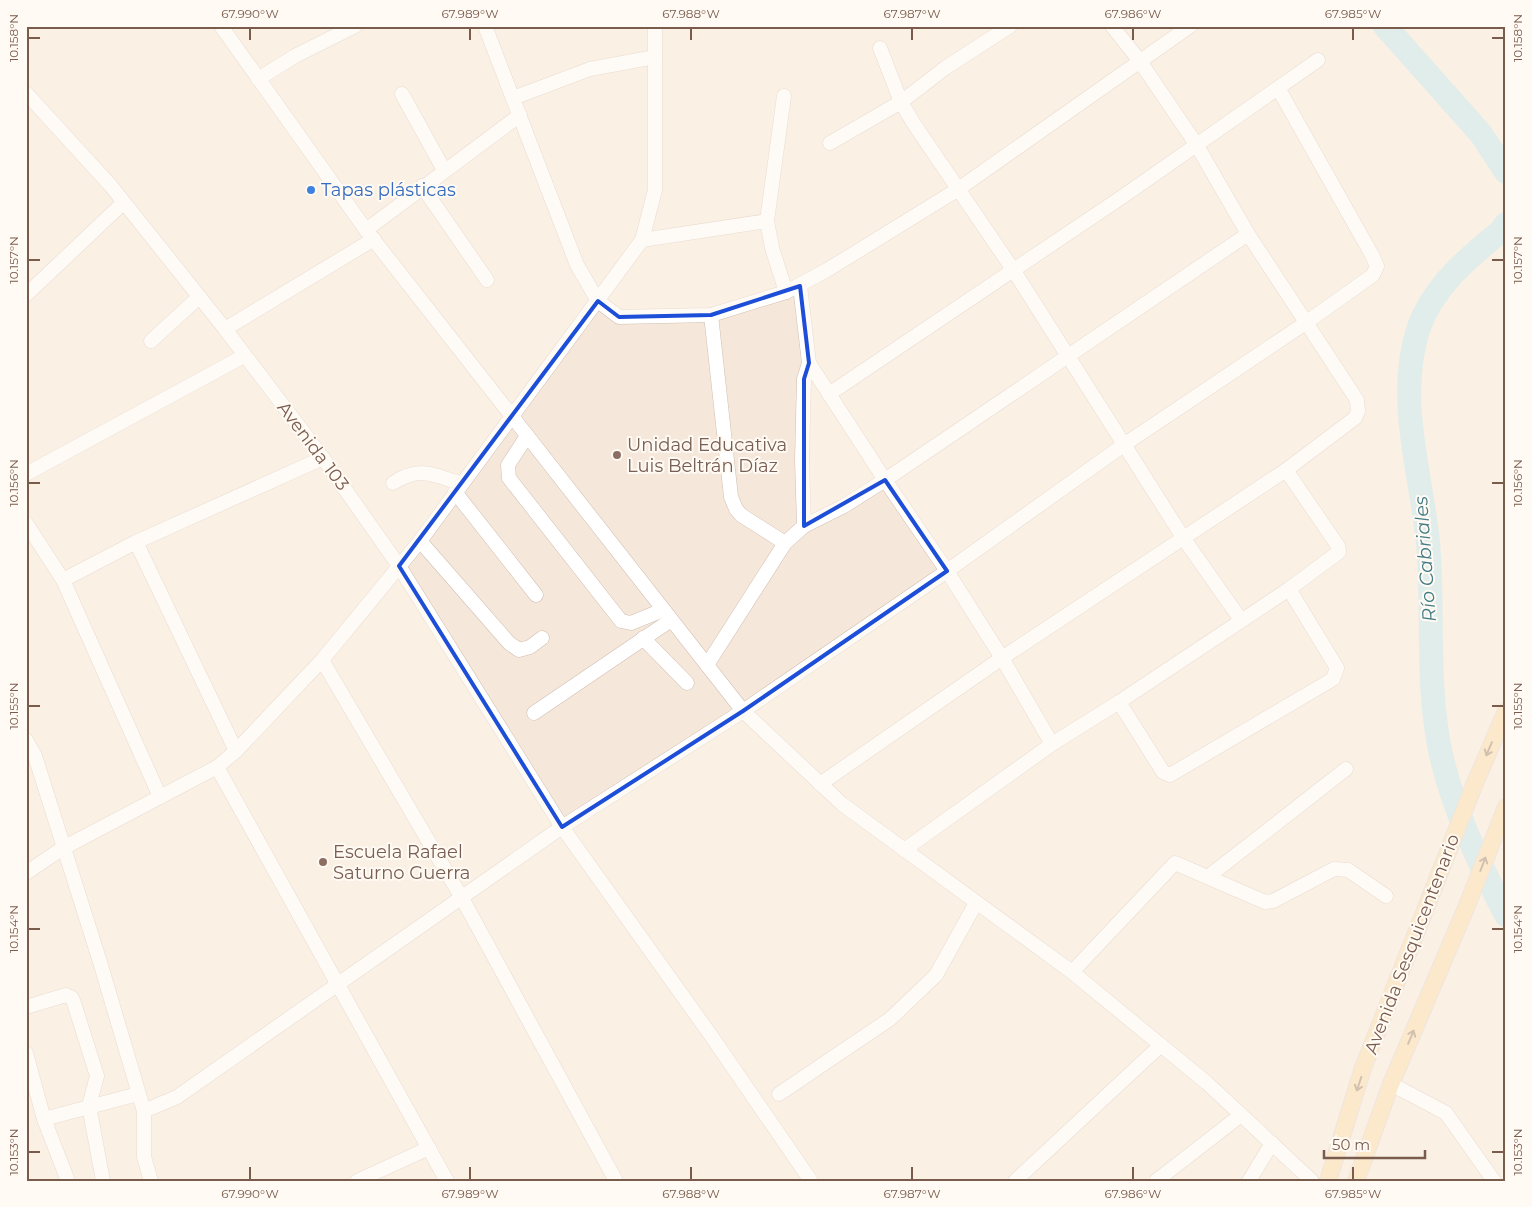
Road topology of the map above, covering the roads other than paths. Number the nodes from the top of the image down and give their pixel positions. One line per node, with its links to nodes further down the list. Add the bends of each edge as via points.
1 (221, 26): 12 (street)
2 (356, 26): 12 (street, via 295,56)
3 (485, 26): 17 (street)
4 (655, 26): 9 (street)
5 (1010, 26): 18 (street, via 944,68)
6 (1112, 26): 10 (street)
7 (1190, 26): 10 (street)
8 (880, 48): 18 (street)
9 (655, 57): 17 (street, via 590,69); 29 (street, via 655,190)
10 (1139, 60): 21 (street); 24 (street)
11 (1318, 60): 13 (street)
12 (258, 79): 27 (street)
13 (1278, 88): 21 (street); 38 (street, via 1377,266 1373,275)
14 (26, 93): 25 (street, Avenida 103)
15 (402, 94): 22 (street)
16 (784, 96): 26 (street)
17 (513, 98): 19 (street)
18 (901, 102): 20 (street); 24 (street)
19 (520, 115): 22 (street); 36 (street, via 577,265)
20 (830, 144)
21 (1196, 144): 28 (street); 30 (street)
22 (444, 170): 23 (street)
23 (422, 186): 27 (street); 31 (street)
24 (957, 190): 30 (street); 32 (street)
25 (124, 203): 34 (street); 35 (street, Avenida 103)
26 (767, 221): 29 (street); 33 (street)
27 (370, 234): 39 (street); 45 (street)
28 (1248, 234): 38 (street); 42 (street)
29 (642, 240): 36 (street)
30 (1014, 271): 42 (street); 44 (street)
31 (487, 280)
32 (800, 286): 33 (street); 43 (street)
33 (786, 292): 37 (street)
34 (26, 295)
35 (199, 296): 39 (street, Avenida 103); 40 (street)
36 (598, 301): 37 (street, via 619,316); 45 (street)
37 (712, 315): 59 (street, via 731,497 741,515)
38 (1307, 322): 47 (street); 49 (street, via 1357,400 1358,411 1355,418)
39 (225, 329): 41 (street, Avenida 103)
40 (151, 341)
41 (244, 356): 48 (street, Avenida 103); 50 (street)
42 (1069, 356): 47 (street); 51 (street)
43 (809, 363): 44 (street); 55 (street, via 804,379)
44 (829, 394): 51 (street)
45 (511, 416): 46 (street); 53 (street)
46 (527, 436): 65 (street); 65 (street, via 508,465 509,478 621,621)
47 (1125, 444): 56 (street); 61 (street)
48 (323, 458): 58 (street); 60 (street, Avenida 103)
49 (1286, 470): 56 (street); 63 (street, via 1339,549 1334,557)
50 (26, 474)
51 (884, 480): 55 (street, via 844,506); 61 (street)
52 (393, 483): 53 (street, via 405,475 434,473)
53 (458, 488): 57 (street); 64 (street)
54 (26, 523): 62 (street)
55 (804, 526): 59 (street)
56 (1184, 539): 66 (street); 69 (street)
57 (420, 541): 60 (street); 67 (street, via 509,643 519,650)
58 (136, 542): 62 (street); 79 (street)
59 (785, 543): 71 (street)
60 (399, 566): 70 (street); 86 (street, Avenida 103)
61 (947, 571): 69 (street); 74 (street)
62 (63, 580): 84 (street)
63 (1289, 589): 66 (street); 73 (street, via 1336,668 1333,679 1170,775 1163,772)
64 (536, 595)
65 (667, 615): 68 (street); 71 (street)
66 (1241, 620): 73 (street)
67 (542, 638)
68 (644, 638): 72 (street); 76 (street)
69 (1002, 658): 78 (street); 83 (street)
70 (322, 660): 79 (street); 92 (street)
71 (707, 665): 74 (street)
72 (687, 683)
73 (1119, 702): 78 (street)
74 (743, 711): 83 (street); 86 (street)
75 (1506, 711): 119 (main road, Avenida Sesquicentenario, one-way to 119, via 1472,788 1364,1068)
76 (534, 713)
77 (26, 740): 80 (street)
78 (1052, 744): 88 (street)
79 (236, 750): 81 (street)
80 (30, 758): 87 (street)
81 (217, 767): 84 (street); 95 (street)
82 (1346, 769): 90 (street)
83 (820, 784): 88 (street)
84 (160, 797): 87 (street)
85 (1503, 814): 99 (main road, Avenida Sesquicentenario, one-way to 85)
86 (562, 827): 92 (street); 114 (street, Avenida 103)
87 (63, 848): 89 (street); 100 (street)
88 (904, 850): 93 (street)
89 (26, 873)
90 (1208, 876): 91 (street, via 1265,902 1328,871 1341,869 1348,870); 94 (street, via 1175,863)
91 (1386, 896)
92 (462, 898): 95 (street); 113 (street)
93 (976, 903): 94 (street); 101 (street, via 936,975 890,1019)
94 (1072, 972): 97 (street)
95 (337, 984): 103 (street, via 177,1096); 107 (street)
96 (26, 1007): 102 (street, via 66,995 72,998 97,1076)
97 (1161, 1045): 104 (street); 115 (street)
98 (26, 1053): 105 (street)
99 (1391, 1084): 120 (main road, Avenida Sesquicentenario); 121 (street, via 1446,1113)
100 (138, 1094): 102 (street); 103 (street)
101 (779, 1094)
102 (90, 1106): 105 (street); 109 (street)
103 (144, 1111): 110 (street, via 144,1157)
104 (1241, 1115): 106 (street); 116 (street)
105 (44, 1119): 108 (street)
106 (1272, 1143): 117 (street); 118 (street)
107 (429, 1148): 111 (street); 112 (street)
108 (68, 1181)
109 (103, 1181)
110 (150, 1181)
111 (357, 1181)
112 (447, 1181)
113 (616, 1181)
114 (811, 1181)
115 (1015, 1181)
116 (1156, 1181)
117 (1249, 1181)
118 (1312, 1181)
119 (1328, 1181)
120 (1356, 1181)
121 (1494, 1181)

